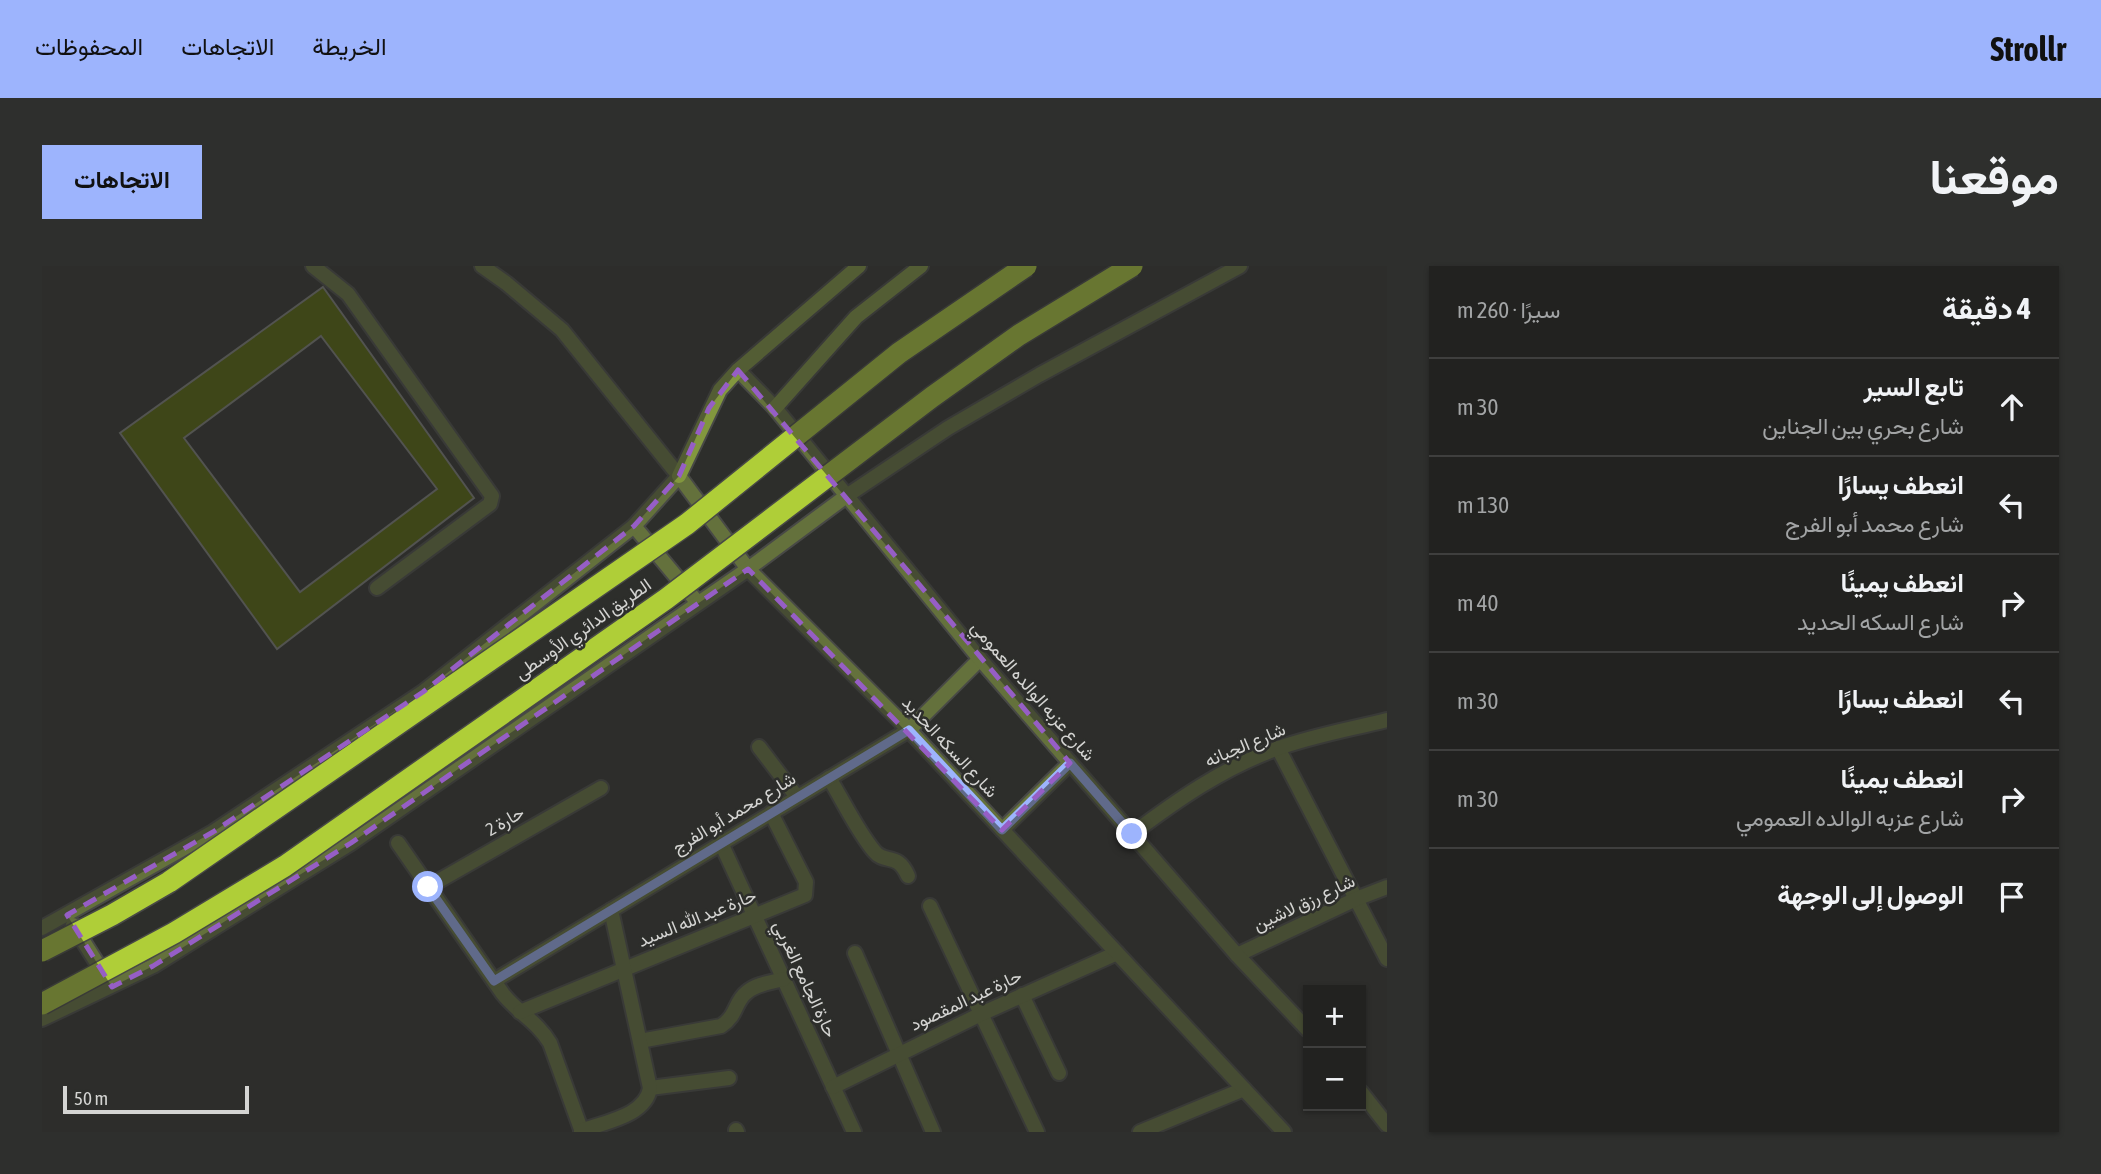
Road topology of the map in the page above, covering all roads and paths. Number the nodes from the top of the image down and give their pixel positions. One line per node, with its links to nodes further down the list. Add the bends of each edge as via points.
1 (313, 266): 14 (street, via 348,294 492,496 490,504)
2 (482, 266): 10 (street, شارع السكه الحديد, via 562,330)
3 (859, 266): 8 (main road)
4 (921, 266): 9 (main road, via 856,317)
5 (1026, 266): 39 (highway, الطريق الدائري الأوسطى, bridge, via 900,353 687,524 169,882)
6 (1132, 266): 49 (highway, الطريق الدائري الأوسطى, bridge, via 1019,335 666,599 285,866)
7 (1240, 266): 11 (street, via 959,421)
8 (738, 370): 9 (street, شارع عزبه الوالده العمومي); 10 (main road, via 709,408)
9 (775, 408): 11 (street, شارع عزبه الوالده العمومي)
10 (680, 476): 12 (street); 13 (street, شارع السكه الحديد)
11 (845, 497): 13 (street); 16 (street, شارع عزبه الوالده العمومي)
12 (634, 526): 15 (street); 36 (street, via 423,692 213,832)
13 (748, 569): 15 (street); 18 (street, شارع السكه الحديد)
14 (377, 588)
15 (698, 603): 47 (street, via 351,843 153,966)
16 (980, 659): 18 (street, شارع محمد أبو الفرج); 21 (street, شارع عزبه الوالده العمومي)
17 (1387, 720): 20 (street, شارع الجبانه)
18 (909, 730): 22 (street, شارع محمد أبو الفرج); 26 (street, شارع السكه الحديد)
19 (759, 747): 24 (street)
20 (1278, 748): 27 (street, شارع الجبانه, via 1228,769); 33 (street)
21 (1070, 763): 26 (street); 27 (street, شارع عزبه الوالده العمومي)
22 (829, 778): 24 (street, شارع محمد أبو الفرج); 30 (street, via 874,852 898,861)
23 (601, 788): 31 (street, حارة 2)
24 (797, 797): 25 (street, شارع محمد أبو الفرج)
25 (771, 813): 29 (street, شارع محمد أبو الفرج); 37 (street, حارة عبد الله السيد, via 807,891)
26 (1002, 830): 41 (street, شارع السكه الحديد)
27 (1132, 834): 42 (street, شارع عزبه الوالده العمومي)
28 (398, 843): 31 (street)
29 (721, 843): 35 (street, شارع محمد أبو الفرج); 37 (street, حارة الجامع الغربي)
30 (908, 876)
31 (428, 887): 46 (street)
32 (1387, 887): 33 (street, شارع رزق لاشين)
33 (1356, 899): 42 (street, شارع رزق لاشين); 43 (street)
34 (930, 906): 51 (street)
35 (611, 910): 44 (street); 46 (street, شارع محمد أبو الفرج)
36 (67, 915): 38 (street); 47 (street)
37 (755, 916): 44 (street, حارة عبد الله السيد); 45 (street, حارة الجامع الغربي)
38 (42, 928)
39 (42, 951)
40 (855, 953): 55 (street)
41 (1117, 953): 48 (street, حارة عبد المقصود); 60 (street, شارع السكه الحديد)
42 (1237, 955): 53 (street, شارع عزبه الوالده العمومي)
43 (1387, 959)
44 (625, 968): 50 (street, حارة عبد الله السيد); 54 (street)
45 (784, 979): 54 (street, via 749,990 721,1026); 58 (street, حارة الجامع الغربي)
46 (494, 981): 50 (street)
47 (112, 986): 52 (street)
48 (1022, 995): 51 (street, حارة عبد المقصود); 56 (street)
49 (42, 1004)
50 (520, 1012): 63 (street, via 542,1029 550,1043)
51 (981, 1014): 55 (street, حارة عبد المقصود); 66 (street)
52 (42, 1019)
53 (1303, 1025)
54 (640, 1041): 59 (street)
55 (899, 1053): 58 (street, حارة عبد المقصود); 65 (street)
56 (1059, 1073)
57 (729, 1078): 59 (street)
58 (833, 1087): 64 (street, حارة الجامع الغربي)
59 (650, 1088): 63 (street, via 636,1110)
60 (1244, 1089): 67 (street); 68 (street, شارع السكه الحديد)
61 (1366, 1098): 62 (street)
62 (1387, 1125)
63 (581, 1131)
64 (854, 1132)
65 (933, 1132)
66 (1037, 1132)
67 (1140, 1132)
68 (1284, 1132)

